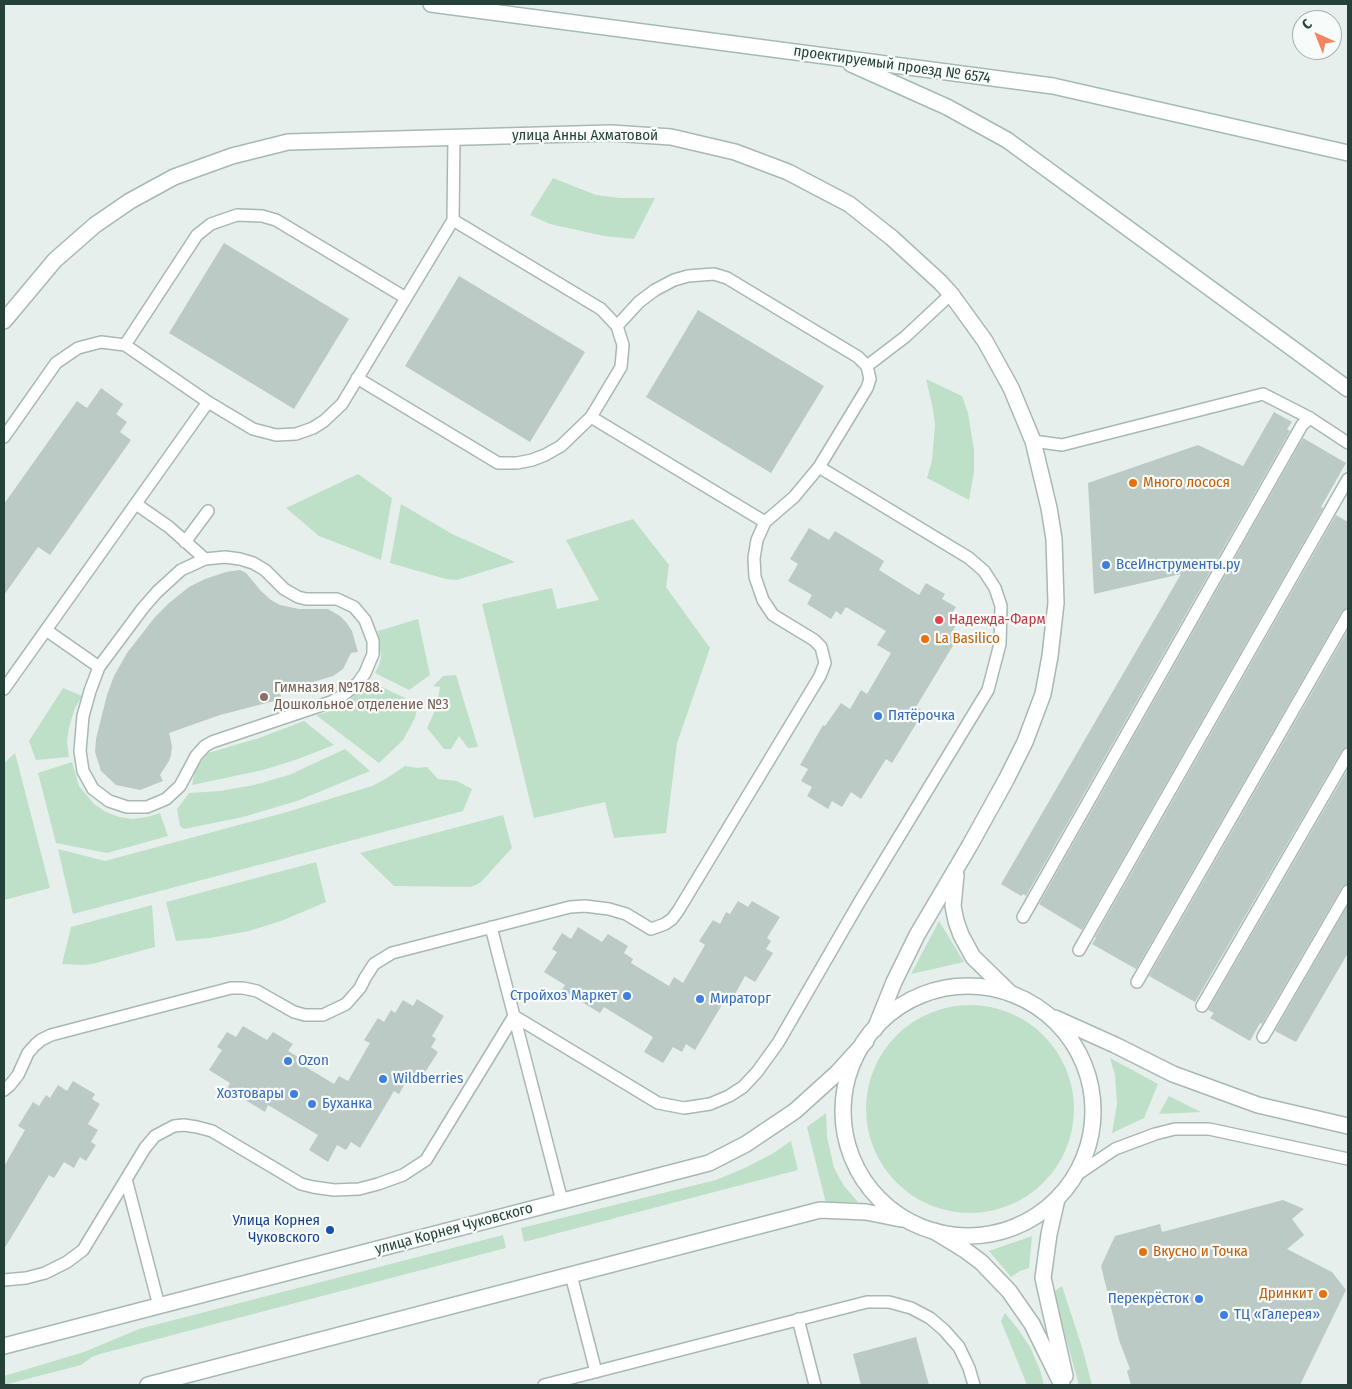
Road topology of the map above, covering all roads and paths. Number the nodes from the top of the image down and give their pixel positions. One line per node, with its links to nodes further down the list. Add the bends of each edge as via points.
1 (431, 4): 2 (street, проектируемый проезд № 6574)
2 (836, 57): 4 (street, проектируемый проезд № 6574, via 1053,86); 13 (street, via 947,108 1007,140)
3 (454, 137): 5 (lane); 6 (street, улица Анны Ахматовой, via 611,133 702,143 735,152 788,172 849,204 892,238); 8 (street, улица Анны Ахматовой, via 288,142 232,156 174,177 95,225 55,260)
4 (1348, 153)
5 (453, 220): 7 (lane); 9 (lane, via 601,309)
6 (951, 294): 11 (lane, via 905,337); 18 (street, улица Анны Ахматовой, via 1000,366)
7 (406, 298): 10 (lane, via 276,220 238,215 211,224 197,235); 12 (lane)
8 (4, 321)
9 (617, 326): 11 (lane, via 654,290 688,276 714,274 736,283 858,357); 15 (lane, via 623,345 621,367)
10 (125, 345): 14 (lane); 17 (lane, via 108,342 90,344 67,354 56,363)
11 (867, 366): 20 (lane, via 870,379 867,388)
12 (358, 378): 14 (lane, via 342,404 324,422 296,434 253,429); 15 (lane, via 498,463 532,460 545,455 561,446)
13 (1348, 389)
14 (208, 402): 22 (lane)
15 (591, 417): 24 (lane)
16 (1310, 418): 18 (lane, via 1263,394 1062,445); 19 (lane); 34 (lane, via 1302,425)
17 (4, 437)
18 (1033, 441): 32 (street, улица Анны Ахматовой, via 1050,508 1054,539 1056,603 1050,656 1043,694 1025,742)
19 (1348, 444)
20 (819, 468): 24 (lane, via 794,497); 41 (lane, via 969,558 984,571 1001,606 1000,644 988,690 778,1043 743,1087 710,1104 684,1108 658,1103)
21 (1348, 479): 36 (lane)
22 (136, 504): 25 (lane); 28 (lane)
23 (208, 510): 25 (lane)
24 (765, 522): 35 (lane, via 754,558 755,577 763,600 773,615 821,647 825,663 678,911 665,924 651,929 626,914 585,906)
25 (185, 542): 26 (lane)
26 (205, 559): 29 (lane, via 181,570 169,580 143,608); 29 (lane, via 240,559 253,563 298,597 337,599 354,607 365,620 373,641 373,654 365,673 350,690 331,702 204,746 180,786 166,799 147,807 128,807 109,801 93,788 83,771 80,752 83,716)
27 (1348, 615): 37 (lane)
28 (46, 630): 29 (lane); 30 (lane)
29 (99, 667)
30 (4, 689)
31 (1348, 754): 39 (lane)
32 (958, 866): 38 (street, улица Анны Ахматовой, via 953,906 961,935 973,957); 42 (street, улица Анны Ахматовой, via 917,935)
33 (1348, 891): 43 (lane)
34 (1023, 918)
35 (491, 927): 41 (lane); 44 (lane, via 382,958 369,970 354,996 327,1014 305,1015 257,991 231,988 51,1035 28,1053 18,1075)
36 (1079, 950)
37 (1137, 982)
38 (1010, 993): 40 (street, улица Корнея Чуковского); 42 (street, улица Корнея Чуковского, via 981,987 937,990 897,1009)
39 (1202, 1006)
40 (1048, 1015): 45 (street, улица Корнея Чуковского, via 1181,1077 1258,1105); 47 (street, улица Корнея Чуковского, via 1077,1048 1091,1090 1091,1134 1088,1149)
41 (514, 1016): 48 (lane, via 426,1160 402,1175 359,1189 313,1187 301,1184 212,1131 184,1125 168,1128 155,1136); 50 (lane)
42 (870, 1035): 50 (street, улица Корнея Чуковского, via 836,1074 795,1111 727,1155 709,1163); 51 (street, улица Корнея Чуковского, via 858,1053 847,1081 844,1110 847,1140 857,1167 873,1192)
43 (1263, 1037)
44 (4, 1090)
45 (1348, 1126)
46 (1348, 1159): 47 (lane, via 1209,1129 1175,1129 1115,1149)
47 (1075, 1176): 49 (street, улица Корнея Чуковского)
48 (126, 1179): 54 (lane, via 83,1250 45,1273); 55 (lane)
49 (1057, 1199): 52 (street, улица Корнея Чуковского, via 1034,1217 1000,1232 963,1236); 64 (street, via 1043,1278)
50 (562, 1201): 55 (street, улица Корнея Чуковского)
51 (907, 1220): 52 (street, улица Корнея Чуковского); 53 (street, улица Корнея Чуковского, via 866,1212 820,1210)
52 (934, 1232): 63 (street, via 973,1256 1009,1291 1032,1324)
53 (571, 1275): 58 (lane); 59 (street, улица Корнея Чуковского)
54 (4, 1280)
55 (159, 1306): 57 (street, улица Корнея Чуковского)
56 (798, 1319): 58 (lane); 61 (lane); 62 (lane, via 867,1302 889,1302 911,1308 930,1318 959,1347)
57 (4, 1346)
58 (596, 1372): 60 (lane)
59 (148, 1385)
60 (544, 1385)
61 (815, 1385)
62 (974, 1385)
63 (1062, 1385)
64 (1067, 1385)

